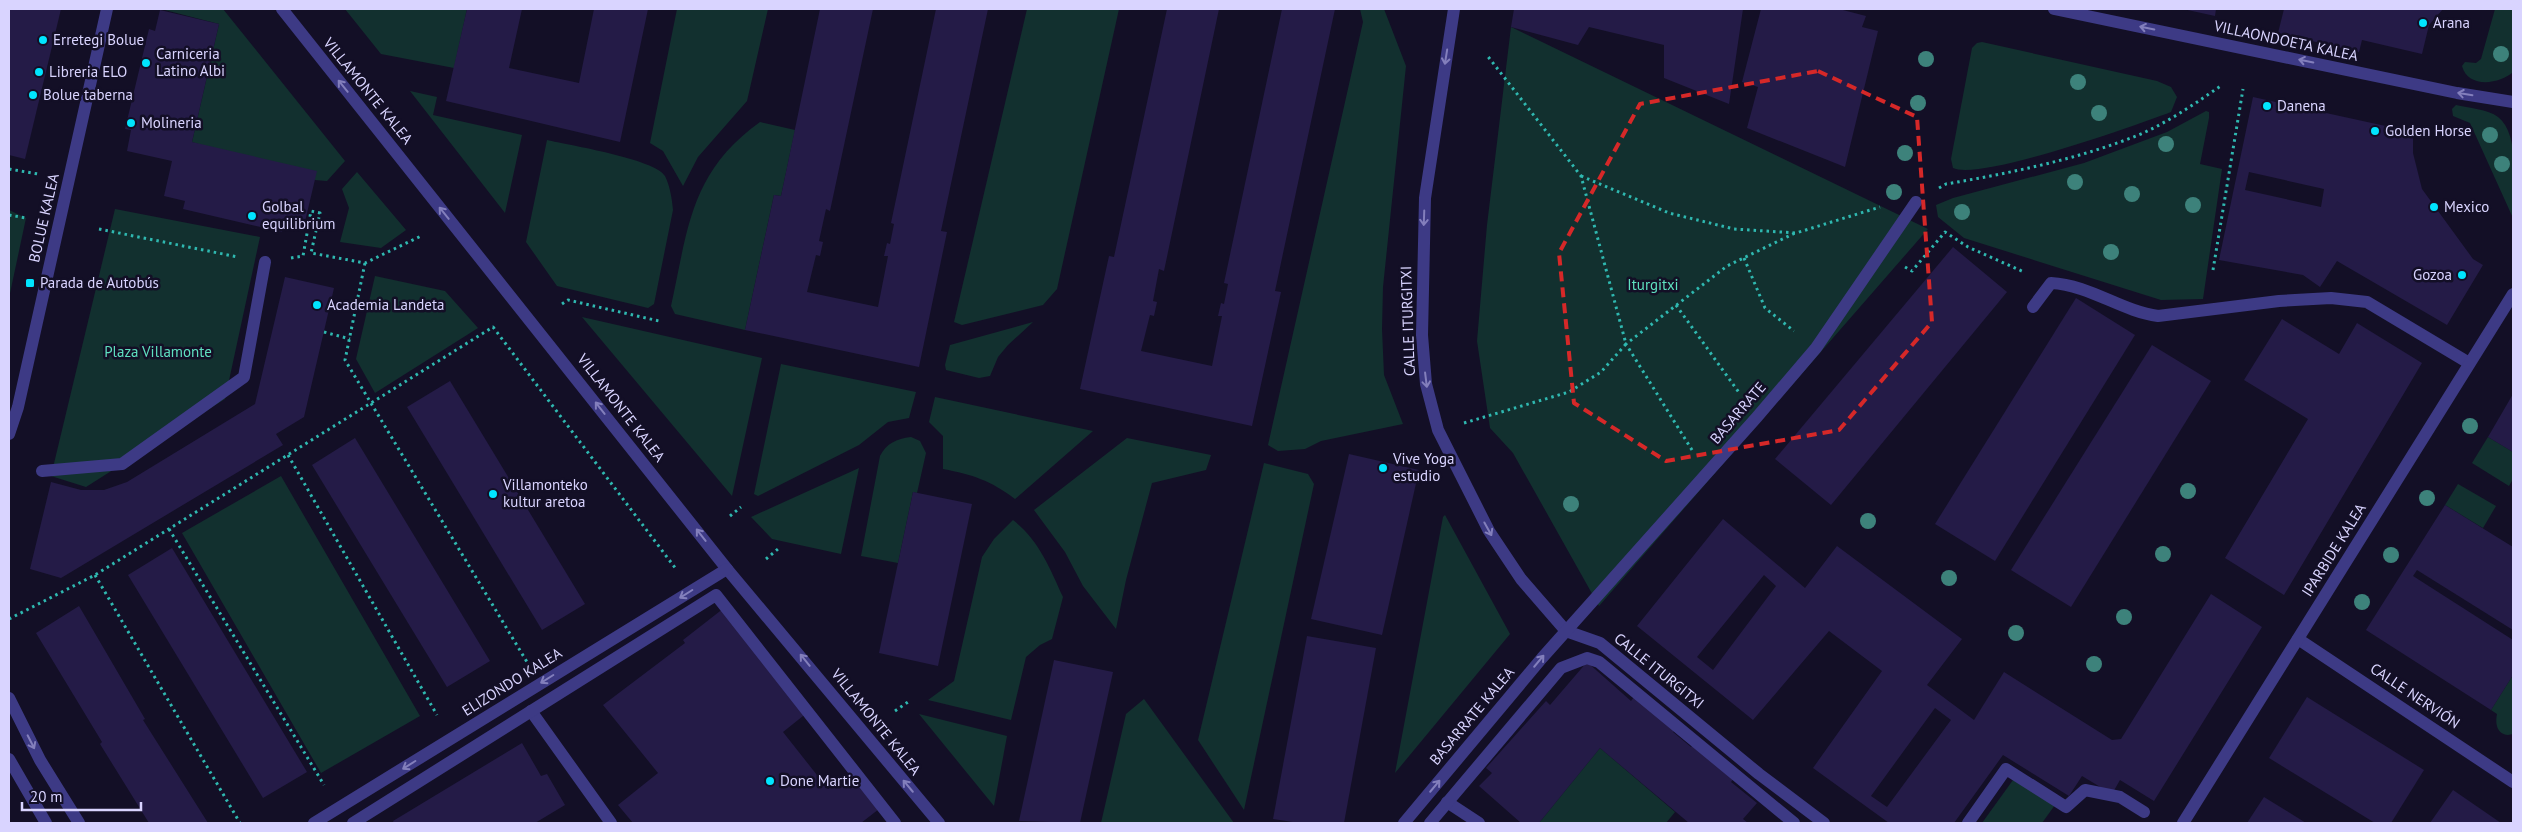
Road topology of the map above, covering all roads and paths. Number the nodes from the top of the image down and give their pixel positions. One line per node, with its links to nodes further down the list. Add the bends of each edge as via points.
1 (107, 9): 35 (street, BOLUE KALEA)
2 (282, 9): 44 (street, VILLAMONTE KALEA, one-way to 2)
3 (1454, 9): 34 (street, CALLE ITURGITXI, one-way to 34, via 1425,208 1422,335 1426,384)
4 (2054, 9): 7 (street, VILLAONDOETA KALEA, one-way to 4)
5 (1486, 54): 29 (path, via 1581,176)
6 (2243, 89): 20 (path)
7 (2513, 102)
8 (9, 169): 9 (path)
9 (38, 174)
10 (1916, 202): 30 (street, BASARRATE)
11 (9, 215): 12 (path)
12 (26, 218)
13 (99, 229): 18 (path)
14 (1796, 233): 16 (path)
15 (420, 236): 19 (path)
16 (1744, 258): 24 (path, via 1727,266); 30 (path, via 1765,308)
17 (1922, 259): 21 (path, via 1945,232 1968,247)
18 (265, 262): 19 (path, via 303,256 311,211 320,213 311,253); 37 (street, via 244,377 122,464)
19 (365, 264): 28 (path)
20 (2213, 270)
21 (2051, 283): 25 (street); 31 (street, via 2085,289 2142,314 2158,316 2279,301 2331,298 2368,302)
22 (2513, 294): 31 (street, IPARBIDE KALEA)
23 (562, 304): 26 (path, via 568,300)
24 (1676, 305): 29 (path); 33 (path)
25 (2033, 307)
26 (659, 321)
27 (324, 332): 28 (path)
28 (350, 339): 32 (path, via 346,360)
29 (1626, 344): 34 (path, via 1601,372 1569,392); 38 (path)
30 (1816, 348): 33 (street, BASARRATE)
31 (2469, 363): 49 (street, IPARBIDE KALEA)
32 (372, 403): 36 (path); 46 (path, via 493,327); 50 (path)
33 (1758, 417): 38 (street, BASARRATE)
34 (1438, 430): 48 (street, CALLE ITURGITXI, one-way to 48, via 1489,531 1521,579)
35 (9, 434)
36 (288, 455): 41 (path); 55 (path)
37 (42, 471)
38 (1707, 473): 48 (street, BASARRATE)
39 (741, 507): 40 (path)
40 (730, 516)
41 (169, 529): 45 (path); 59 (path)
42 (778, 549): 43 (path)
43 (766, 559)
44 (728, 569): 46 (street, ELIZONDO KALEA); 68 (street, VILLAMONTE KALEA, one-way to 44)
45 (95, 575): 47 (path); 63 (path)
46 (692, 590): 50 (street, ELIZONDO KALEA, one-way to 50)
47 (9, 619)
48 (1566, 631): 69 (street, BASARRATE KALEA, one-way to 48); 73 (street, CALLE ITURGITXI, via 1600,642 1759,774)
49 (2298, 639): 57 (street, CALLE NERVIÓN); 75 (street, IPARBIDE KALEA)
50 (540, 684): 55 (street, ELIZONDO KALEA)
51 (9, 698): 62 (street, one-way to 62, via 40,760)
52 (908, 702): 54 (path)
53 (531, 711): 65 (street); 66 (street); 67 (street, via 716,595)
54 (895, 711)
55 (450, 739): 59 (street, ELIZONDO KALEA, one-way to 59)
56 (9, 759): 61 (street)
57 (2513, 782)
58 (1447, 802): 70 (street); 71 (street); 72 (street, via 1561,668 1587,658 1599,662)
59 (338, 809): 64 (street, ELIZONDO KALEA)
60 (2144, 812): 74 (street, via 2120,798 2085,790 2066,807 2006,769)
61 (46, 823)
62 (79, 823)
63 (240, 823)
64 (314, 823)
65 (353, 823)
66 (611, 823)
67 (895, 823)
68 (939, 823)
69 (1404, 823)
70 (1430, 823)
71 (1479, 823)
72 (1794, 823)
73 (1824, 823)
74 (1968, 823)
75 (2183, 823)

